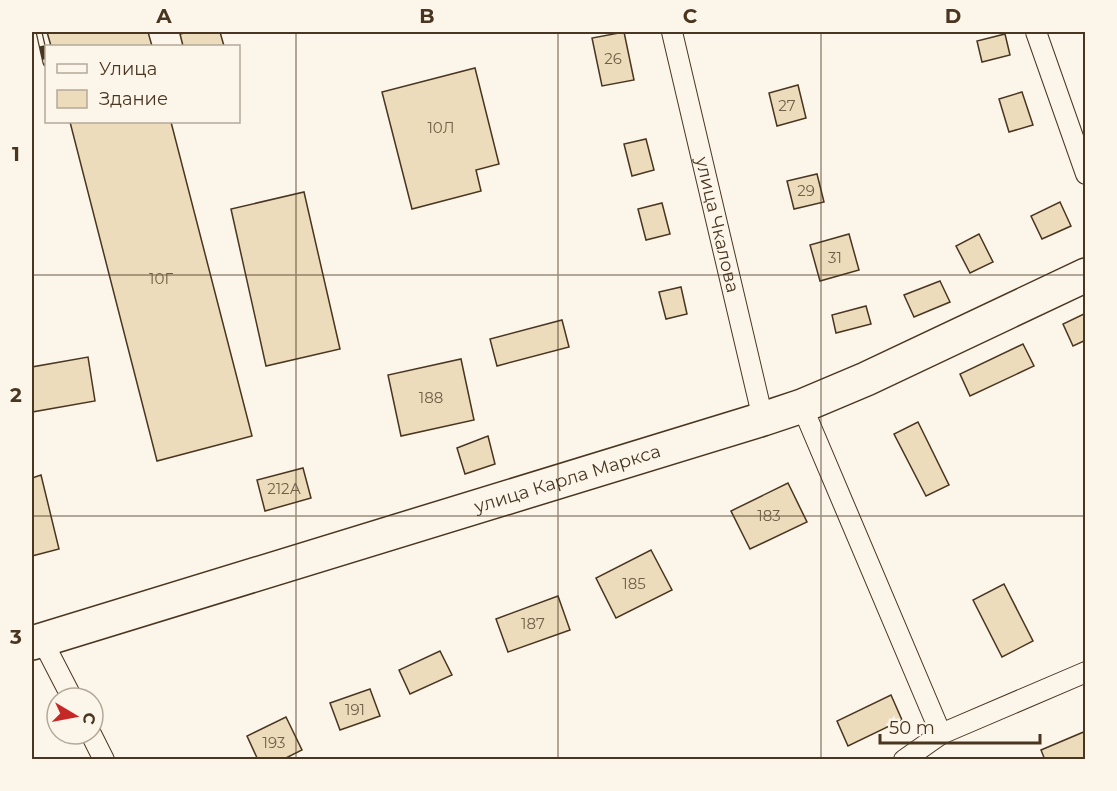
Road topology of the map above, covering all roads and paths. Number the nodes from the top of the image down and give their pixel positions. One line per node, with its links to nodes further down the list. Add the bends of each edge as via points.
1 (672, 32): 6 (street, улица Чкалова)
2 (1036, 32): 3 (street)
3 (1086, 174)
4 (1086, 275): 5 (highway, улица Карла Маркса)
5 (802, 406): 6 (highway, улица Карла Маркса); 10 (street)
6 (763, 419): 7 (highway, улица Карла Маркса)
7 (37, 641): 9 (street)
8 (1086, 672): 10 (street)
9 (65, 686)
10 (941, 734): 11 (street)
11 (904, 759)

